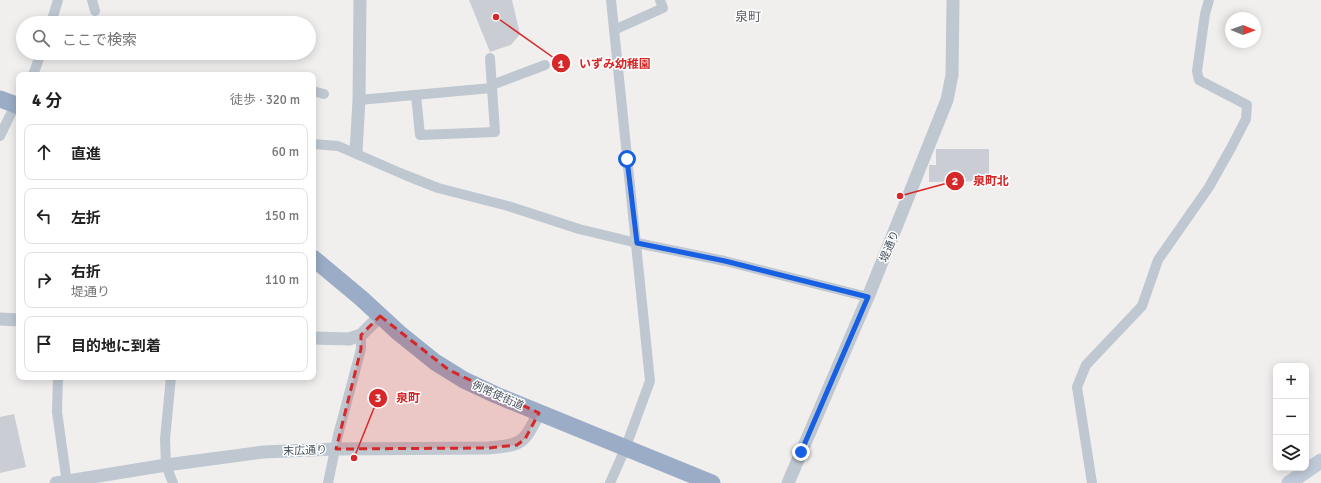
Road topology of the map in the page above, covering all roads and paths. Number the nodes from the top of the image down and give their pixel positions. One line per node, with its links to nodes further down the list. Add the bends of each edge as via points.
1 (58, 0): 9 (street)
2 (92, 0): 8 (street)
3 (360, 0): 19 (street)
4 (611, 0): 10 (street)
5 (660, 0): 10 (street, via 663,8)
6 (953, 0): 26 (street, 堤通り, via 952,75 947,100)
7 (1209, 0): 45 (street, via 1197,77 1246,105 1246,119 1209,187 1158,260 1142,306 1086,365 1077,387)
8 (95, 11)
9 (53, 16)
10 (614, 30): 24 (street)
11 (490, 58): 15 (street)
12 (38, 60): 14 (street)
13 (545, 64): 15 (street)
14 (34, 72)
15 (492, 87): 18 (street); 18 (street, via 495,132 420,135)
16 (316, 92): 17 (street)
17 (324, 94)
18 (416, 95): 19 (street)
19 (359, 100): 23 (street)
20 (13, 102): 21 (street)
21 (0, 136)
22 (316, 144): 23 (street, via 338,146)
23 (356, 152): 24 (street, via 438,188)
24 (637, 243): 26 (street, via 725,261); 35 (street, via 650,380)
25 (316, 260): 27 (highway, 例幣使街道)
26 (868, 297): 44 (street, 堤通り)
27 (380, 316): 30 (street); 34 (highway, 例幣使街道, via 435,362 464,380)
28 (0, 319): 29 (street)
29 (16, 320)
30 (361, 335): 31 (street, via 349,339); 36 (street, via 361,349)
31 (316, 338)
32 (58, 380): 39 (street, via 57,412)
33 (171, 380): 38 (street, via 165,439)
34 (539, 413): 35 (highway, 例幣使街道); 36 (street, 末広通り, via 525,439 503,447)
35 (625, 449): 42 (street); 43 (highway, 例幣使街道)
36 (336, 450): 38 (street, 末広通り, via 263,452); 41 (street)
37 (1321, 460): 46 (main road)
38 (166, 465): 39 (street, 末広通り); 40 (street)
39 (63, 482)
40 (173, 483)
41 (328, 483)
42 (610, 483)
43 (712, 483)
44 (788, 483)
45 (1092, 483)
46 (1289, 483)

